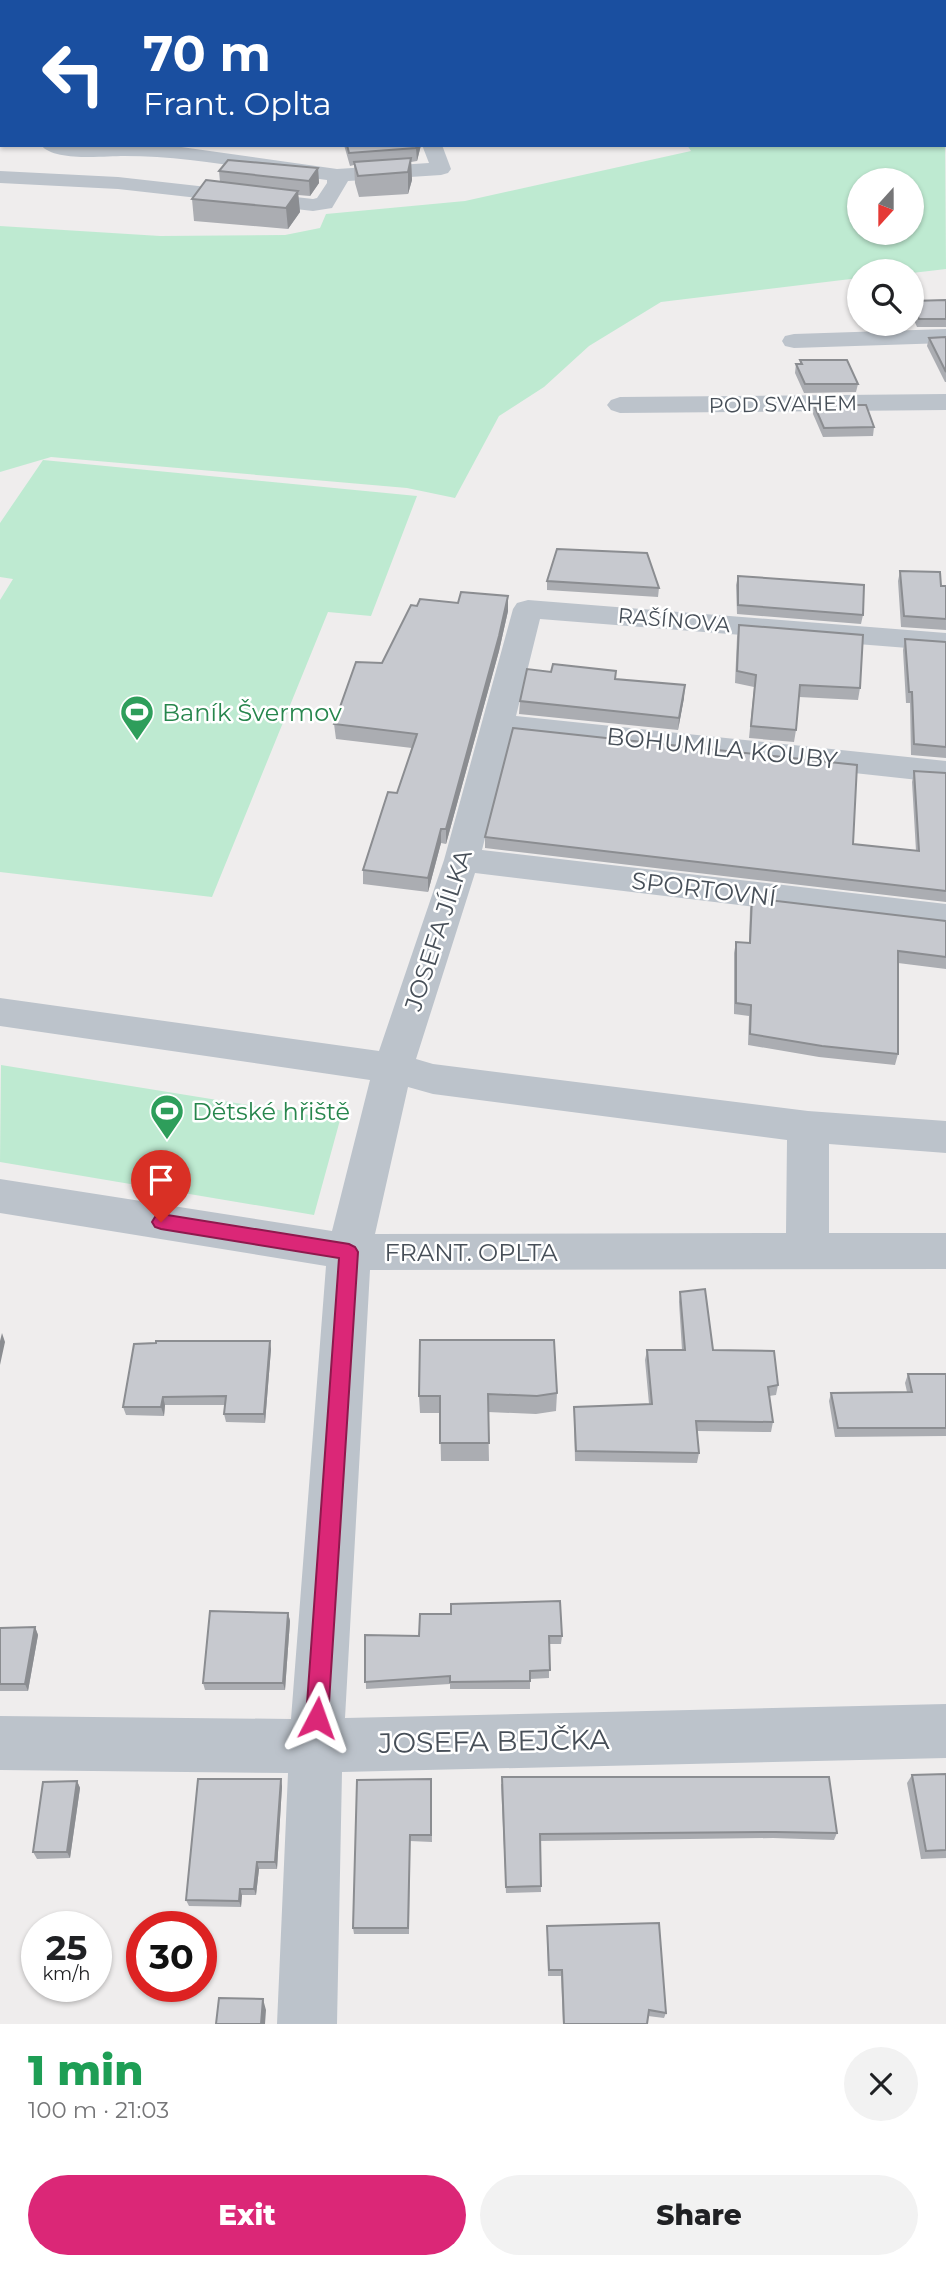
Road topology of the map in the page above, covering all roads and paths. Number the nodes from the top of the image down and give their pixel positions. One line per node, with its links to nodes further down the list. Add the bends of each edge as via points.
1 (433, 147): 3 (street, via 441,169)
2 (49, 148): 3 (street, via 157,150)
3 (337, 175): 4 (street, via 338,183 324,203 313,205 118,183)
4 (0, 177)
5 (946, 337): 6 (street)
6 (794, 341)
7 (946, 402): 8 (street, POD SVAHEM)
8 (620, 405)
9 (528, 609): 10 (street, RAŠÍNOVA); 11 (street, JOSEFA JÍLKA)
10 (946, 642)
11 (497, 724): 12 (street, BOHUMILA KOUBY); 13 (street, JOSEFA JÍLKA)
12 (946, 772)
13 (462, 860): 14 (street, SPORTOVNÍ); 16 (street, JOSEFA JÍLKA)
14 (946, 917)
15 (0, 1012): 16 (street)
16 (393, 1068): 17 (street, via 433,1079); 22 (street, JOSEFA JÍLKA)
17 (808, 1127): 18 (street); 20 (street)
18 (946, 1137)
19 (0, 1196): 22 (street, FRANT. OPLTA)
20 (807, 1251): 21 (street, FRANT. OPLTA); 22 (street, FRANT. OPLTA)
21 (946, 1251)
22 (349, 1252): 25 (street, JOSEFA JÍLKA)
23 (946, 1731): 25 (street, JOSEFA BEJČKA)
24 (0, 1743): 25 (street, JOSEFA BEJČKA)
25 (316, 1746): 26 (street, JOSEFA JÍLKA)
26 (307, 2024)

